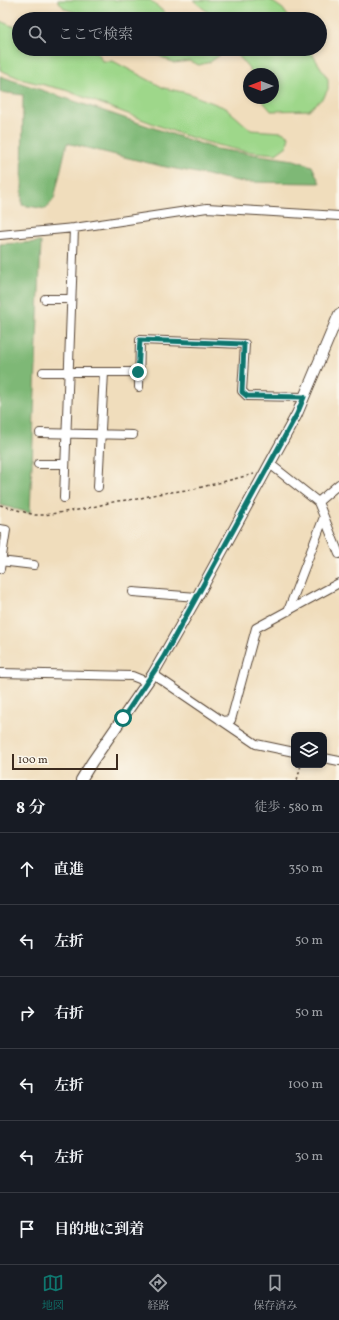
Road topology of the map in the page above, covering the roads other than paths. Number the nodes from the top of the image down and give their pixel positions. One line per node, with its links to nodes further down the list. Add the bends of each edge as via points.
1 (339, 216): 2 (street, via 207,208)
2 (74, 228): 3 (street); 5 (street)
3 (0, 235)
4 (45, 299): 5 (street)
5 (71, 299): 8 (street)
6 (339, 314): 12 (street)
7 (43, 372): 8 (street)
8 (68, 372): 9 (street); 14 (street)
9 (104, 372): 10 (street); 15 (street)
10 (138, 372): 11 (street); 12 (street, via 140,340 244,344 242,392 247,396)
11 (139, 387)
12 (304, 397): 19 (street)
13 (40, 433): 14 (street)
14 (66, 434): 15 (street); 18 (street)
15 (101, 434): 16 (street); 21 (street)
16 (133, 435)
17 (38, 464): 18 (street)
18 (65, 464): 22 (street)
19 (268, 467): 23 (street); 31 (street)
20 (339, 484): 23 (street)
21 (98, 487)
22 (64, 498)
23 (318, 502): 24 (street)
24 (324, 517): 26 (street); 32 (street)
25 (0, 529): 27 (street, via 6,530)
26 (339, 554)
27 (0, 564): 28 (street)
28 (34, 565)
29 (339, 583): 32 (street)
30 (133, 592): 31 (street)
31 (197, 597): 34 (street)
32 (288, 611): 35 (street, via 256,628 231,720)
33 (0, 673): 34 (street)
34 (150, 678): 35 (street); 39 (street)
35 (222, 721): 36 (street, via 256,744)
36 (291, 751)
37 (327, 759): 38 (street)
38 (339, 761)
39 (81, 780)

